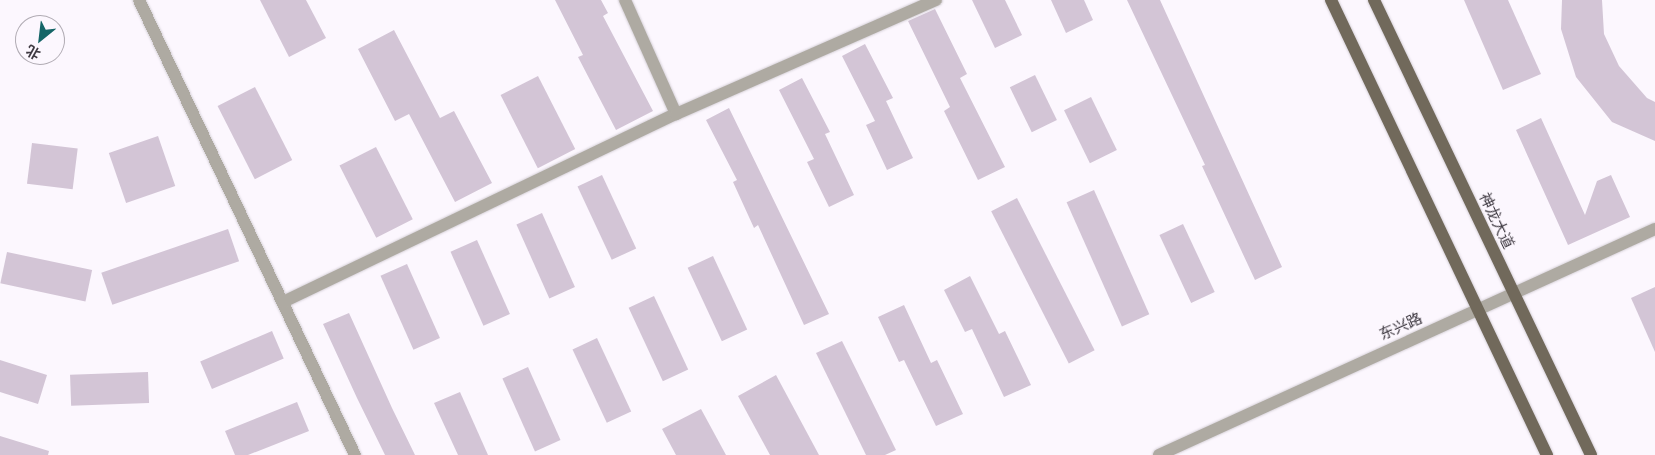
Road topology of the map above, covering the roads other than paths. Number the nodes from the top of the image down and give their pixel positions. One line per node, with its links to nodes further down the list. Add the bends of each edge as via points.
1 (139, 0): 9 (street)
2 (625, 0): 6 (street)
3 (936, 0): 6 (street)
4 (1331, 0): 10 (main road)
5 (1374, 0): 8 (main road, 神龙大道)
6 (676, 114): 9 (street)
7 (1655, 229): 8 (street, 东兴路)
8 (1513, 294): 10 (street, 东兴路); 14 (main road, 神龙大道)
9 (283, 302): 11 (street)
10 (1478, 310): 12 (street, 东兴路); 13 (main road)
11 (355, 455)
12 (1159, 455)
13 (1548, 455)
14 (1591, 455)

